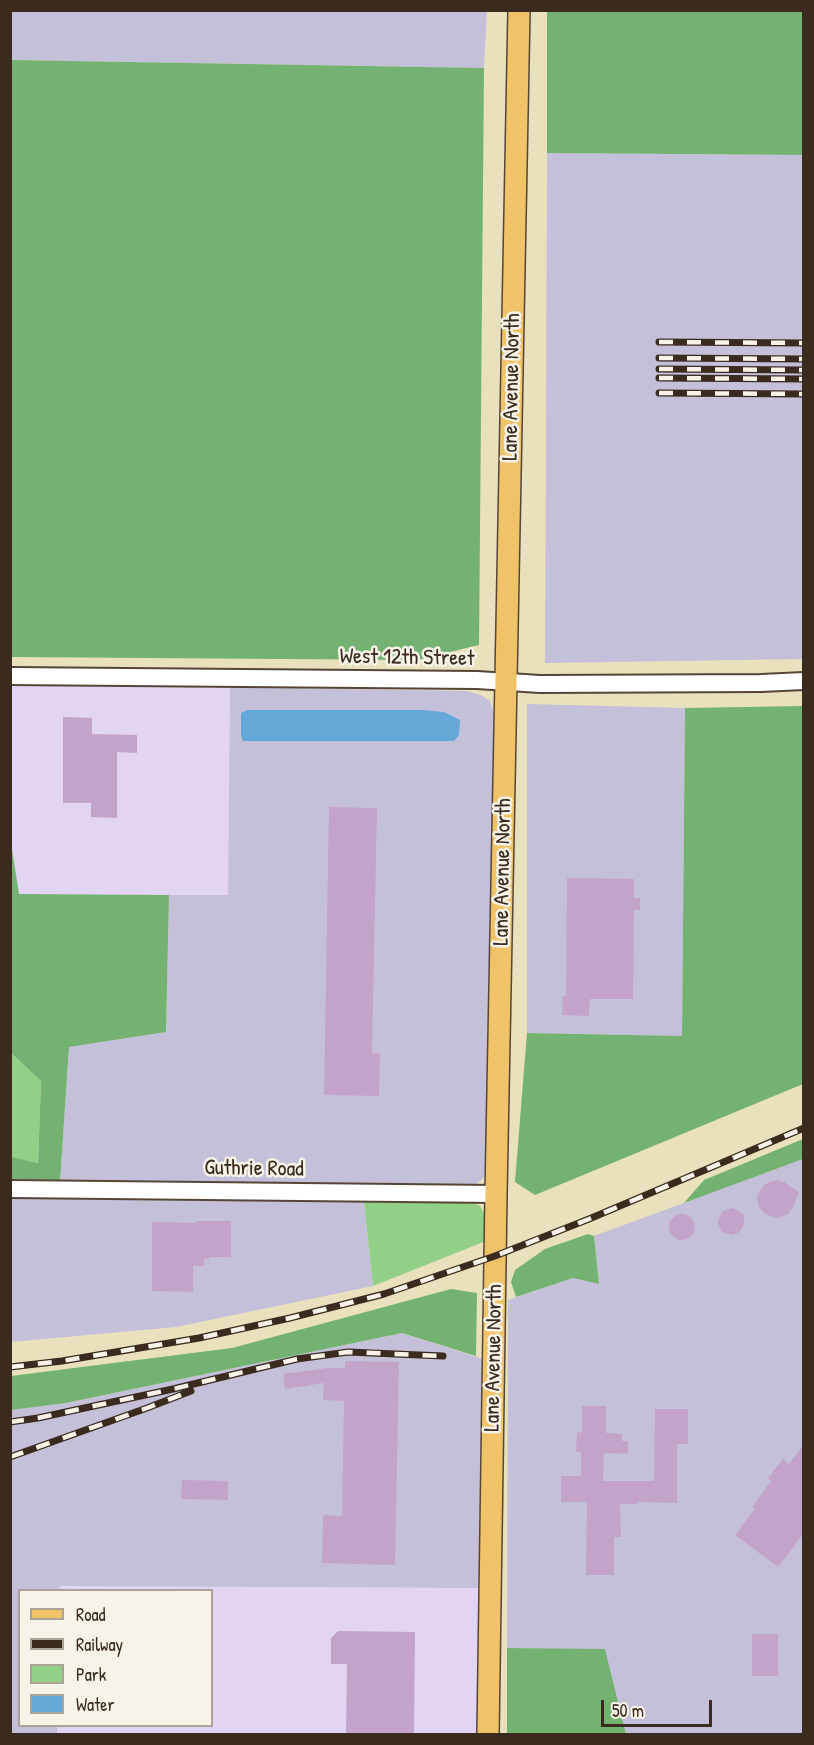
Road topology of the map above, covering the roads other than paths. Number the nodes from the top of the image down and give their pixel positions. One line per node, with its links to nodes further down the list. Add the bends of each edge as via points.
1 (519, 10): 4 (main road, Lane Avenue North)
2 (10, 676): 4 (street, West 12th Street)
3 (804, 681): 4 (street, West 12th Street)
4 (506, 682): 6 (main road, Lane Avenue North)
5 (10, 1189): 6 (street, Guthrie Road)
6 (496, 1194): 7 (main road, Lane Avenue North)
7 (488, 1734)

